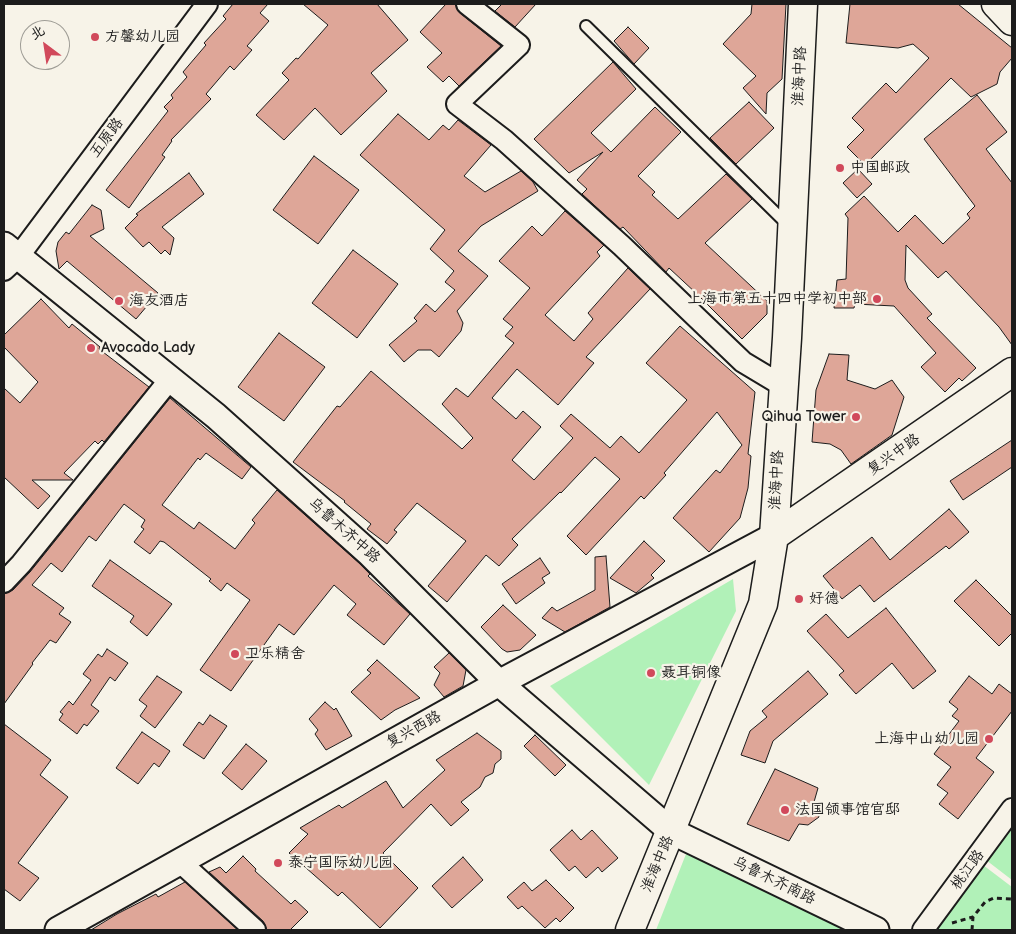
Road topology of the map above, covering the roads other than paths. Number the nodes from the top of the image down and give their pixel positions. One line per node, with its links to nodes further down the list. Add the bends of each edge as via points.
1 (207, 4): 8 (street, 五原路)
2 (467, 4): 11 (street, via 519,45 457,104 504,140 622,246 743,362)
3 (803, 4): 7 (main road, 淮海中路)
4 (996, 4): 5 (main road)
5 (1012, 21)
6 (586, 26): 7 (lane)
7 (792, 229): 11 (main road, 淮海中路)
8 (8, 257): 10 (street, 乌鲁木齐中路)
9 (1012, 372): 12 (main road, 复兴中路)
10 (171, 378): 13 (street); 14 (street, 乌鲁木齐中路, via 369,553)
11 (783, 386): 12 (main road, 淮海中路)
12 (774, 536): 14 (street, 复兴西路); 16 (main road, 淮海中路, via 763,604)
13 (4, 582)
14 (499, 683): 16 (street, 乌鲁木齐中路); 17 (street, 复兴西路)
15 (1012, 809): 22 (street, 桃江路)
16 (671, 831): 20 (main road, 淮海中路); 21 (street, 乌鲁木齐南路)
17 (179, 861): 18 (street, 复兴西路); 19 (street)
18 (58, 930)
19 (255, 930)
20 (630, 930)
21 (876, 930)
22 (923, 930)

